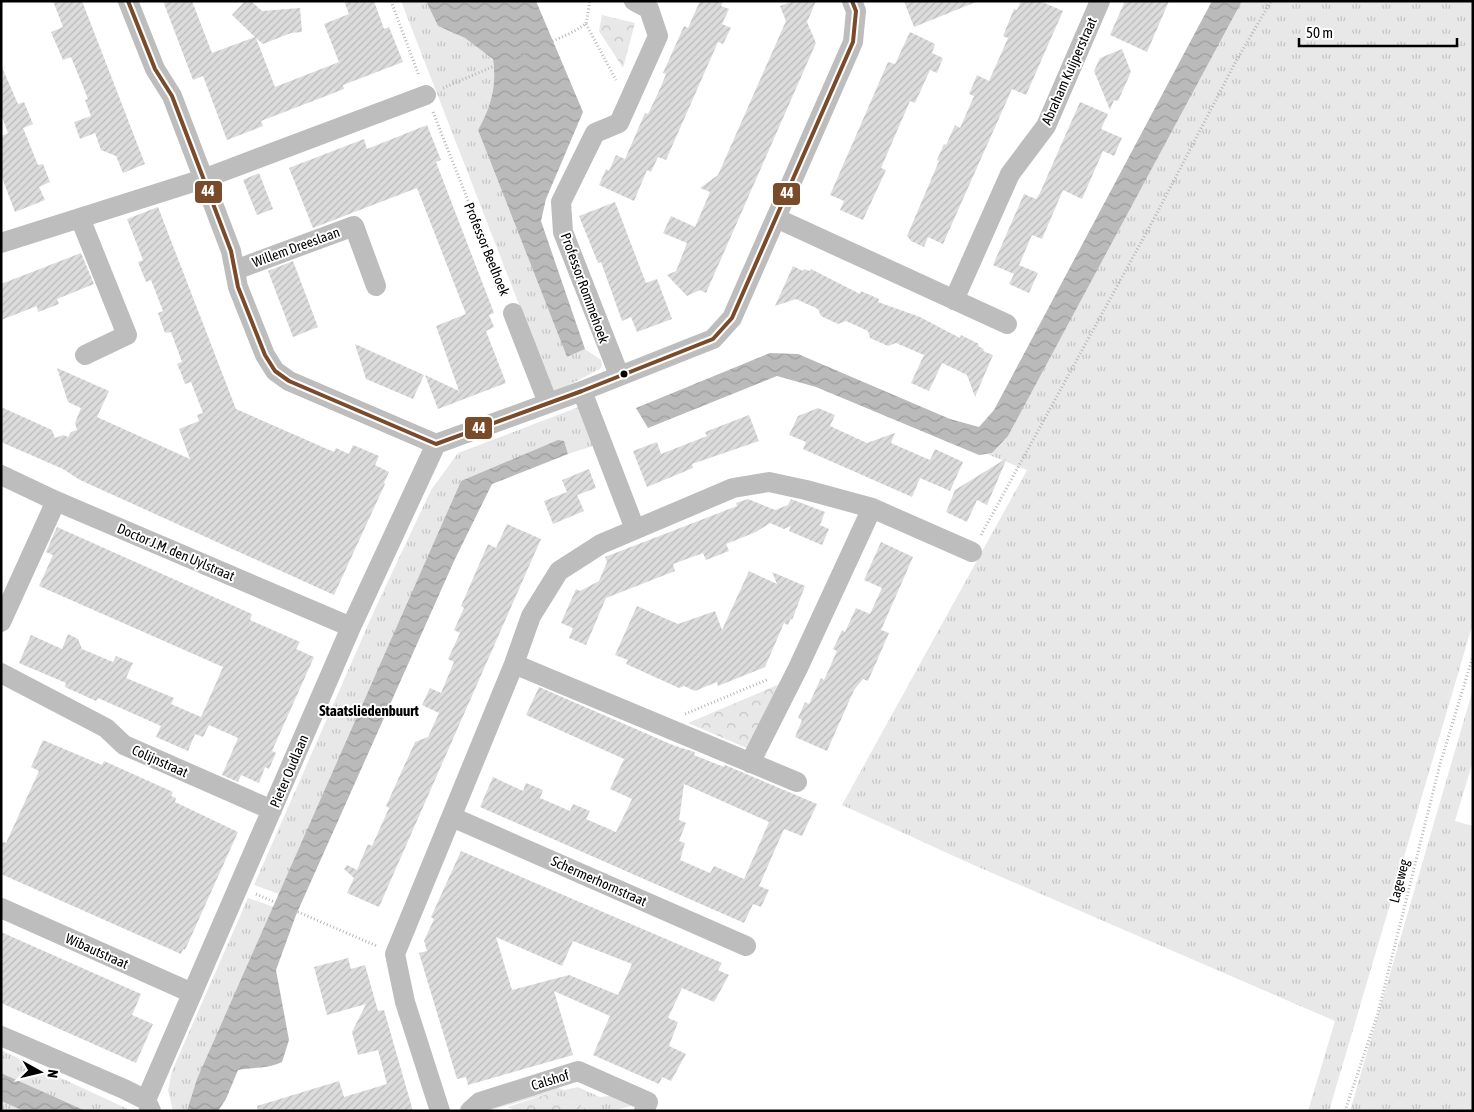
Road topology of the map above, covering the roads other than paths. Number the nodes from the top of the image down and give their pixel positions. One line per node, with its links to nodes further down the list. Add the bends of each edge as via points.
1 (128, 1): 6 (street, Willem Dreeslaan, via 155,70 172,96)
2 (634, 1): 16 (street, Professor Rommehoek, via 649,9 658,36 619,123 595,133 562,202 563,232)
3 (852, 1): 8 (street, via 856,11 853,42)
4 (1100, 1): 12 (street, Abraham Kuijperstraat, via 1046,126 1010,174)
5 (426, 95): 6 (street)
6 (203, 179): 7 (street); 10 (street, Willem Dreeslaan, via 231,251)
7 (80, 218): 9 (street); 15 (street, via 127,335)
8 (776, 218): 12 (street); 16 (street, via 732,318 713,339)
9 (3, 237)
10 (235, 270): 11 (street, Willem Dreeslaan, via 354,226); 19 (street, Willem Dreeslaan, via 238,287 275,371)
11 (376, 286)
12 (954, 300): 14 (street)
13 (513, 313): 18 (street, Professor Beelhoek)
14 (1007, 324)
15 (85, 355)
16 (619, 375): 17 (street)
17 (582, 391): 18 (street); 23 (street)
18 (548, 403): 19 (street)
19 (436, 444): 26 (street, Pieter Oudlaan)
20 (1, 475): 21 (street, Doctor J.M. den Uylstraat)
21 (56, 501): 25 (street); 26 (street, Doctor J.M. den Uylstraat)
22 (872, 508): 23 (street, via 769,482 733,488); 24 (street); 29 (street)
23 (635, 529): 27 (street, via 601,544 559,571 531,616)
24 (972, 552)
25 (1, 622)
26 (351, 627): 31 (street, Pieter Oudlaan)
27 (514, 664): 29 (street); 32 (street)
28 (1, 673): 31 (street, Colijnstraat, via 106,728 124,745)
29 (750, 763): 30 (street)
30 (797, 782)
31 (272, 810): 35 (street, Pieter Oudlaan)
32 (452, 817): 34 (street, Schermerhornstraat); 38 (street, via 395,954 405,1002)
33 (1, 908): 35 (street, Wibautstraat)
34 (746, 946)
35 (192, 994): 37 (street, Pieter Oudlaan)
36 (1, 1036): 37 (street)
37 (148, 1106)
38 (440, 1111)
39 (470, 1111): 40 (street, Calshof, via 480,1102 578,1071 648,1102)
40 (644, 1111)

